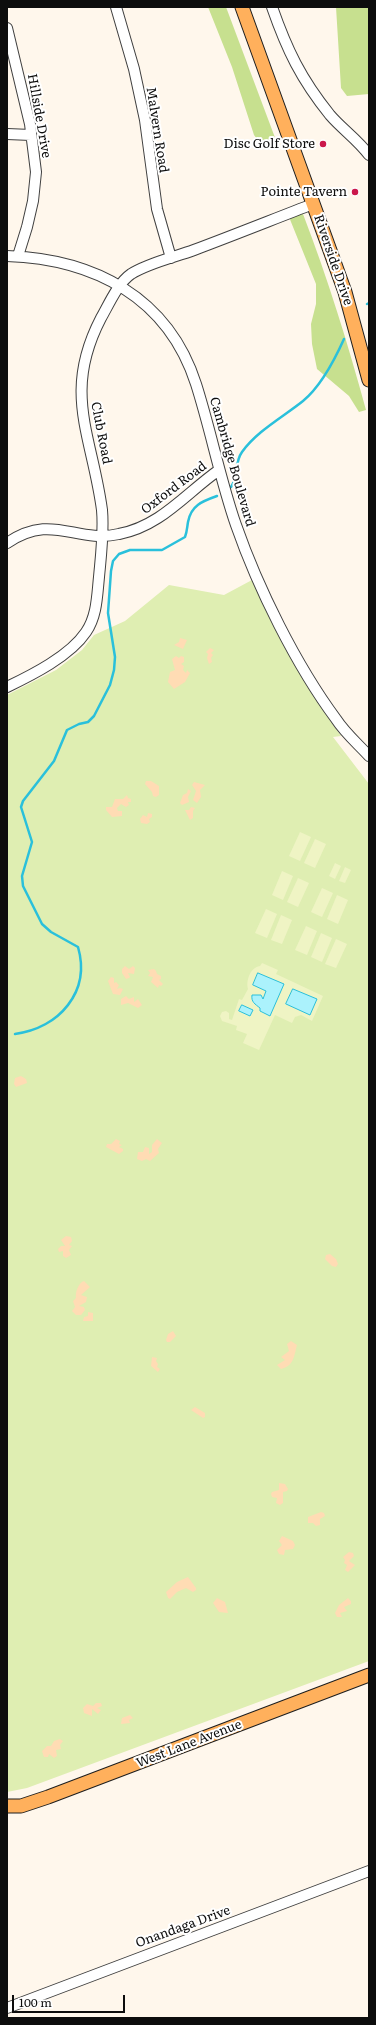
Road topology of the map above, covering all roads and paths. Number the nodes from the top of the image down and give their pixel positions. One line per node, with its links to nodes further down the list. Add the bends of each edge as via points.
1 (116, 7): 11 (street, Malvern Road, via 134,69 145,120 157,209)
2 (242, 7): 8 (main road, Riverside Drive)
3 (272, 7): 7 (street, via 287,48 304,81 331,116)
4 (7, 28): 6 (street, Hillside Drive)
5 (7, 134): 6 (street)
6 (31, 134): 10 (street, Hillside Drive, via 36,172 33,201 28,227)
7 (369, 155)
8 (313, 204): 11 (street, Club Road); 13 (main road, Riverside Drive, via 345,292)
9 (7, 256): 10 (street, Cambridge Boulevard)
10 (18, 256): 12 (street, Cambridge Boulevard, via 73,265)
11 (171, 258): 12 (street, Club Road, via 130,274)
12 (121, 286): 14 (street, Cambridge Boulevard, via 154,314 181,351 196,384); 15 (street, Club Road, via 88,346 81,380 80,401 101,504)
13 (369, 380)
14 (219, 470): 15 (street, Oxford Road, via 157,520 119,534); 18 (street, Cambridge Boulevard, via 239,532 282,629 336,720)
15 (102, 535): 16 (street, Oxford Road, via 41,528 17,536); 17 (street, Club Road, via 95,612 86,633 61,656)
16 (7, 543)
17 (7, 687)
18 (369, 756)
19 (369, 1676): 20 (main road, West Lane Avenue, via 48,1797 21,1806)
20 (7, 1806)
21 (369, 1871): 22 (street, Onandaga Drive)
22 (7, 2008)

